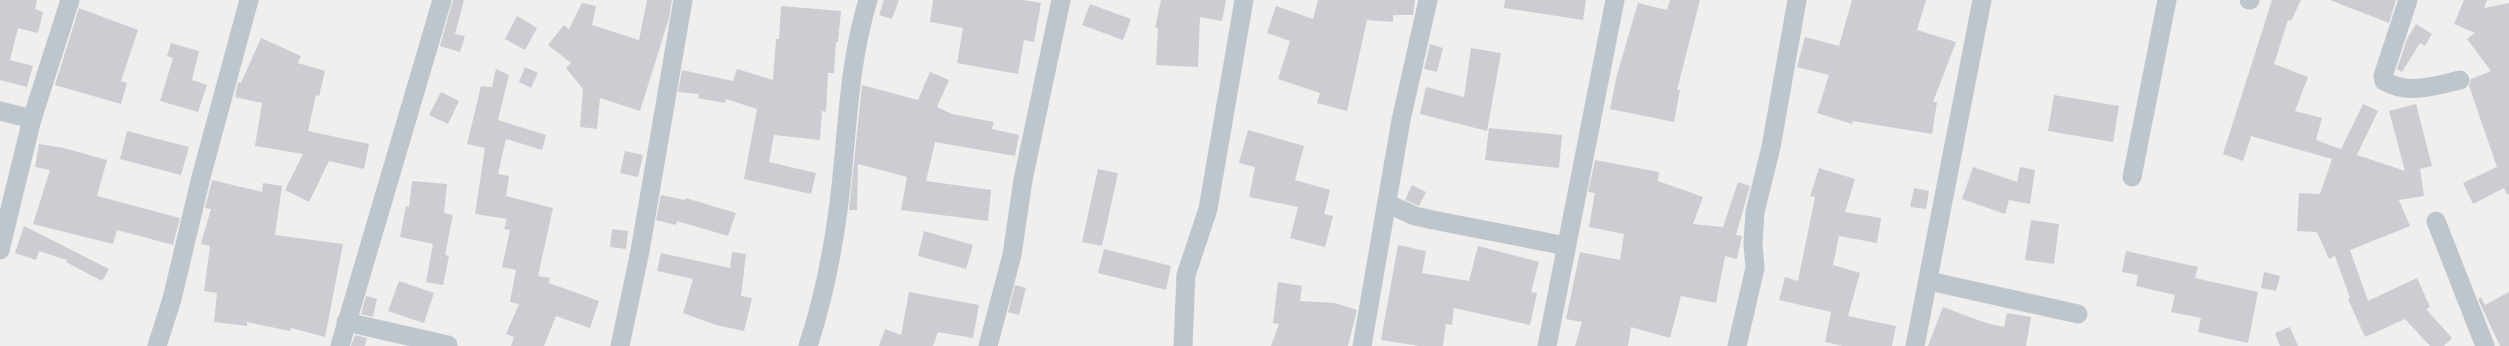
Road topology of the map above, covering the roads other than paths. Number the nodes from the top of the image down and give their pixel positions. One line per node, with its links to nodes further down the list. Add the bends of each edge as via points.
1 (70, 0): 16 (street)
2 (249, 0): 26 (street, via 200,177 172,299)
3 (442, 0): 24 (street)
4 (684, 0): 28 (street, via 640,251)
5 (868, 0): 29 (street, via 851,70 841,187 832,250 817,319)
6 (1061, 0): 30 (street, via 1023,180 1012,255)
7 (1244, 0): 31 (street, via 1208,209 1186,275)
8 (1428, 0): 18 (street, via 1401,120)
9 (1615, 0): 20 (street)
10 (1797, 0): 34 (street, via 1771,147 1756,212 1754,268)
11 (1982, 0): 22 (street)
12 (2167, 0): 17 (street)
13 (2408, 0): 14 (street, via 2383,76 2384,81 2402,88 2428,88)
14 (2460, 80)
15 (0, 111): 16 (street)
16 (32, 119): 21 (street)
17 (2132, 177)
18 (1388, 204): 20 (street, via 1415,216); 32 (street, via 1378,241)
19 (2436, 221): 36 (street)
20 (1566, 246): 33 (street)
21 (0, 250)
22 (1929, 282): 23 (street); 35 (street)
23 (2078, 314)
24 (346, 322): 25 (street); 27 (street)
25 (448, 345)
26 (157, 346)
27 (340, 346)
28 (620, 346)
29 (808, 346)
30 (988, 346)
31 (1183, 346)
32 (1362, 346)
33 (1547, 346)
34 (1737, 346)
35 (1915, 346)
36 (2485, 346)

